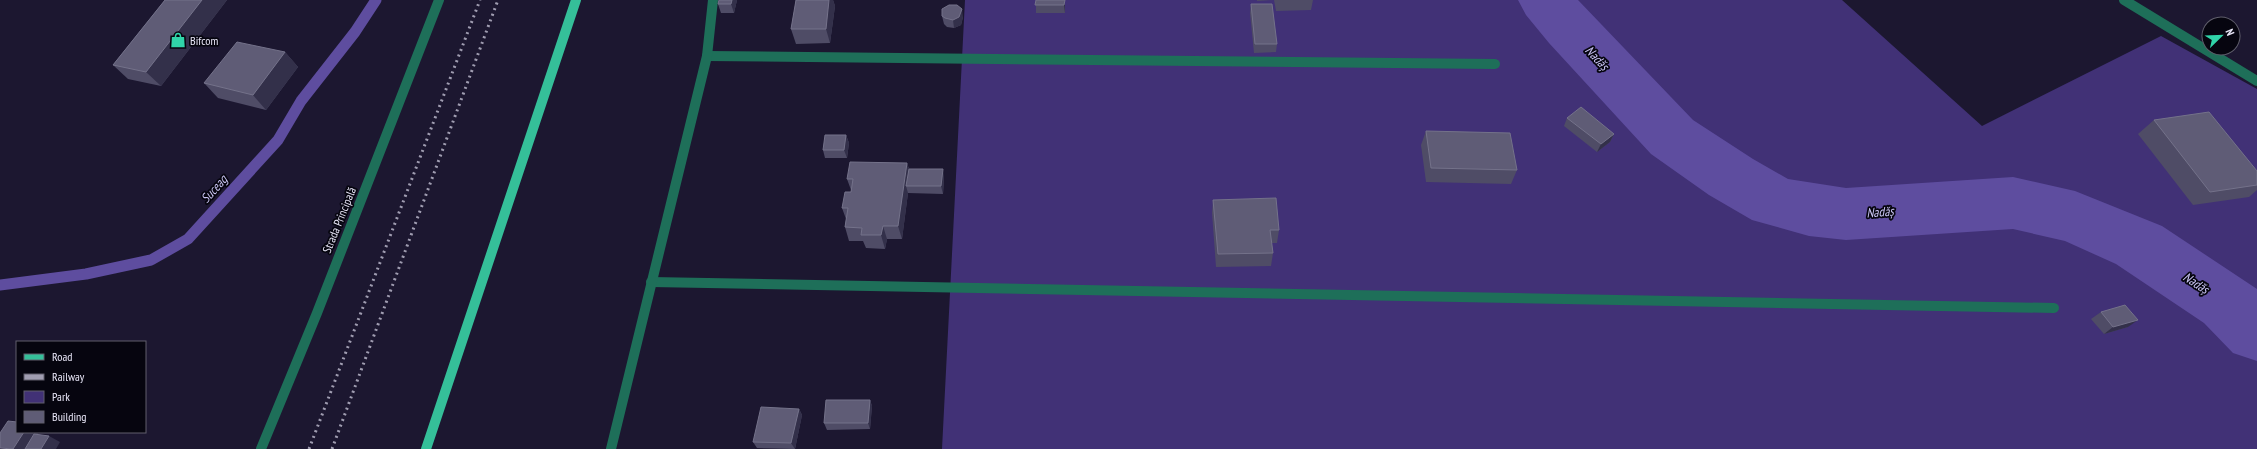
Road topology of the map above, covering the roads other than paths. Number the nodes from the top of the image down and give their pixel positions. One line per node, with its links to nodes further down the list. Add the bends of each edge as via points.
1 (439, 0): 10 (street, Strada Principală, via 320,306)
2 (576, 0): 11 (main road)
3 (713, 0): 5 (street)
4 (2124, 0): 7 (street)
5 (707, 56): 6 (street); 8 (street)
6 (1495, 64)
7 (2257, 81)
8 (652, 282): 9 (street); 12 (street)
9 (2054, 308)
10 (261, 449)
11 (426, 449)
12 (611, 449)

